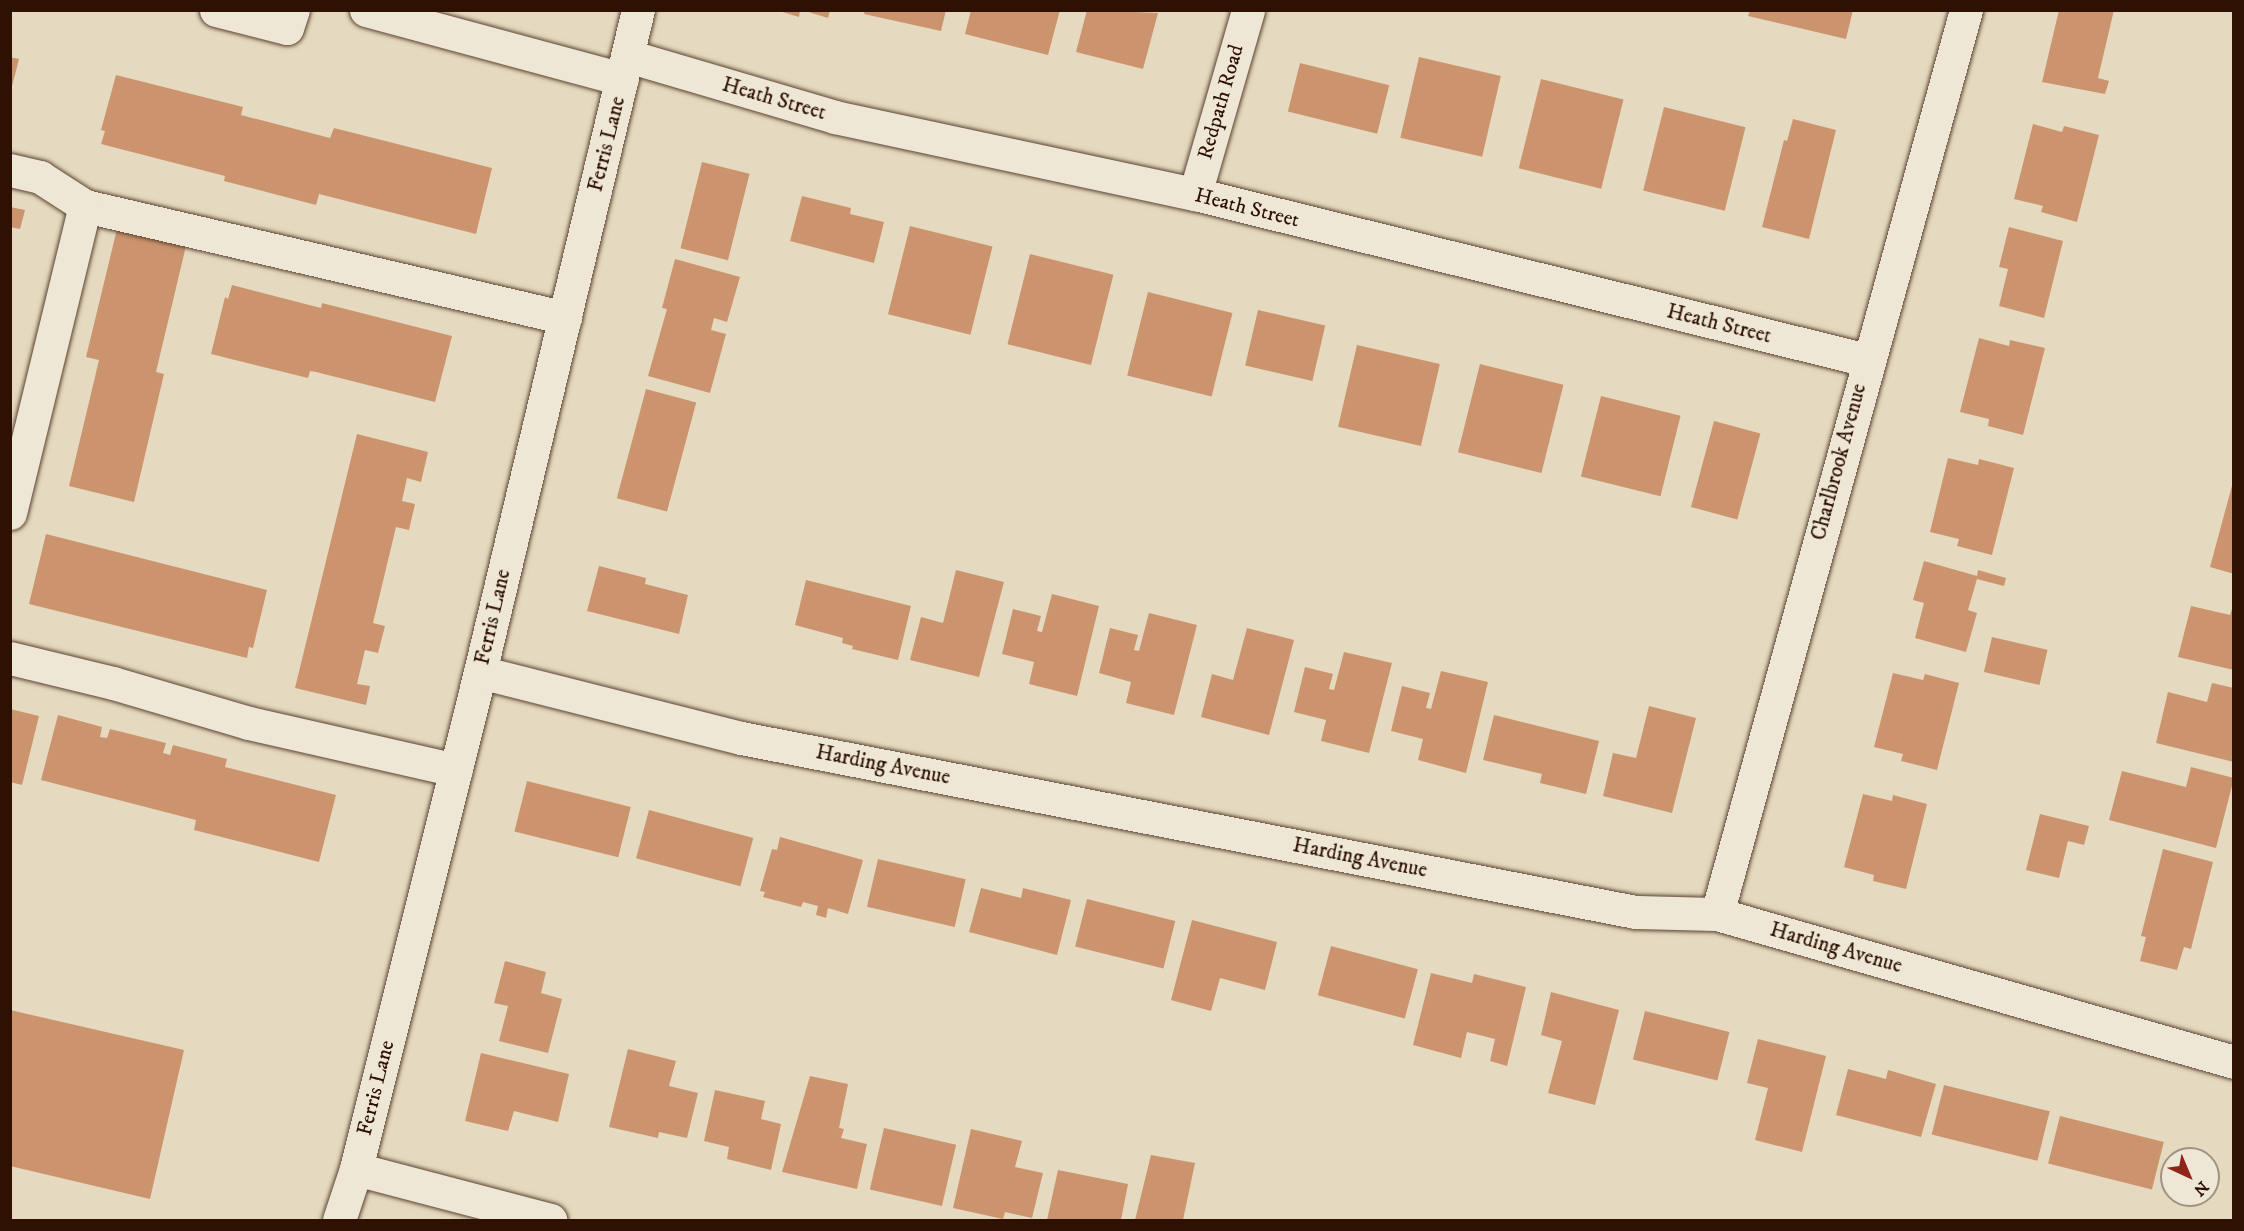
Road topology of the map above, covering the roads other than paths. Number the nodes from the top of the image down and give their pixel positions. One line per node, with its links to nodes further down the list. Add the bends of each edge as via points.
1 (216, 10): 2 (street, via 286,28)
2 (293, 10)
3 (366, 10): 7 (street, Heath Street)
4 (638, 10): 7 (street, Ferris Lane)
5 (1248, 10): 9 (street, Redpath Road)
6 (1966, 10): 12 (street, Charlbrook Avenue)
7 (625, 67): 9 (street, Heath Street); 11 (street, Ferris Lane)
8 (10, 170): 10 (street, via 40,177)
9 (1195, 194): 12 (street, Heath Street)
10 (85, 206): 11 (street); 13 (street)
11 (564, 318): 15 (street, Ferris Lane)
12 (1867, 360): 17 (street, Charlbrook Avenue)
13 (10, 513)
14 (10, 658): 16 (street, via 249,723)
15 (480, 672): 16 (street, Ferris Lane); 17 (street, Harding Avenue, via 764,742 1635,912)
16 (456, 770): 19 (street, Ferris Lane)
17 (1717, 914): 18 (street, Harding Avenue)
18 (2234, 1062)
19 (356, 1169): 20 (street, Ferris Lane); 21 (street)
20 (339, 1221)
21 (550, 1221)

